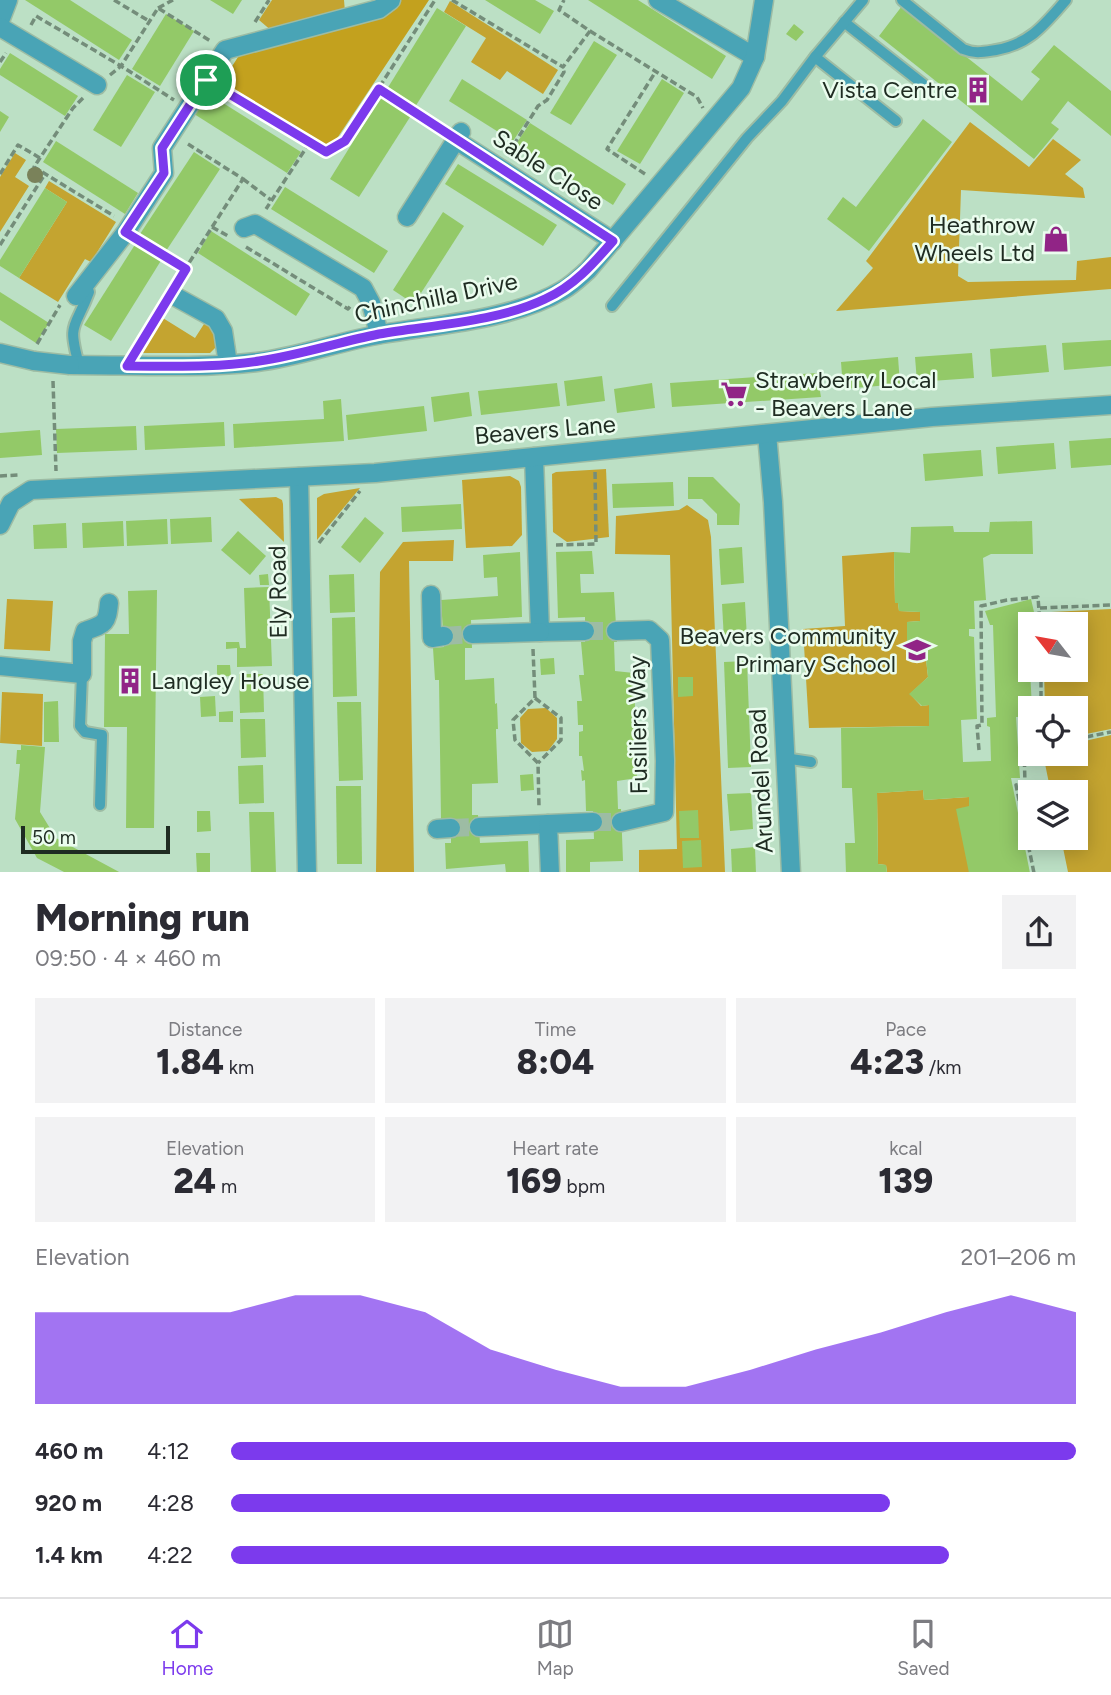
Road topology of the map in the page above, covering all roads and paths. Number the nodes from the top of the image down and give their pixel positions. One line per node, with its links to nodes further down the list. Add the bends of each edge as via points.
1 (8, 0): 14 (street)
2 (114, 0): 15 (path)
3 (173, 0): 13 (path)
4 (391, 0): 20 (street, via 379,9)
5 (435, 0): 29 (path)
6 (452, 0): 24 (path)
7 (564, 0): 19 (path, via 559,10)
8 (659, 0): 21 (street)
9 (764, 0): 21 (street, Chinchilla Drive)
10 (863, 0): 16 (lane)
11 (902, 0): 12 (lane, via 974,53 1025,42)
12 (1062, 1)
13 (158, 8): 15 (path); 20 (path)
14 (0, 21)
15 (149, 21): 23 (path)
16 (844, 22): 22 (lane); 27 (lane)
17 (30, 26): 23 (path, via 36,16)
18 (0, 27): 28 (street)
19 (590, 31): 24 (path); 25 (path)
20 (225, 50): 26 (street)
21 (755, 57): 32 (street, Chinchilla Drive, via 741,88)
22 (815, 57): 31 (lane); 54 (lane)
23 (121, 66): 28 (path); 30 (path)
24 (563, 67): 37 (path, via 547,100 538,106)
25 (656, 71): 32 (path, via 697,97); 41 (path, via 607,149)
26 (206, 80): 30 (street); 35 (path)
27 (923, 84)
28 (97, 85): 36 (path, via 73,108)
29 (379, 89): 34 (path); 35 (path, via 345,141 326,152)
30 (187, 109): 33 (street)
31 (896, 121)
32 (711, 126): 41 (street, Chinchilla Drive)
33 (171, 133): 40 (path); 45 (street, via 162,148 164,173)
34 (459, 136): 37 (street, Sable Close); 43 (street, Sable Close)
35 (310, 142): 42 (path)
36 (40, 158): 38 (path, via 18,145); 39 (path, via 34,167)
37 (499, 168): 47 (street, Sable Close)
38 (0, 174)
39 (45, 174): 45 (path); 48 (path)
40 (243, 179): 42 (path); 44 (path)
41 (662, 185): 47 (street, Chinchilla Drive)
42 (271, 200): 46 (path)
43 (407, 217)
44 (212, 227): 46 (path); 50 (path)
45 (128, 229): 50 (path); 52 (street)
46 (245, 231): 51 (street)
47 (613, 241): 55 (street, Chinchilla Drive, via 566,289 544,300 465,321)
48 (0, 245)
49 (246, 247): 51 (path, via 348,309)
50 (186, 269): 53 (path)
51 (363, 288): 55 (street)
52 (81, 290): 57 (path, via 69,290); 59 (lane, via 89,292 72,330)
53 (173, 295): 58 (street, via 220,324); 60 (path)
54 (612, 306)
55 (379, 334): 58 (street, Chinchilla Drive)
56 (0, 353): 57 (street, Chinchilla Drive)
57 (34, 355): 59 (street, Chinchilla Drive, bridge)
58 (228, 364): 60 (street, Chinchilla Drive)
59 (75, 365): 60 (street, Chinchilla Drive)
60 (127, 366)
61 (53, 376): 68 (path)
62 (1111, 405): 63 (street, Beavers Lane, via 932,416)
63 (767, 435): 64 (street, Beavers Lane); 88 (street, Arundel Road)
64 (594, 450): 65 (street, Beavers Lane); 70 (path, via 596,544)
65 (534, 457): 66 (street, Beavers Lane); 70 (street)
66 (375, 473): 67 (street, Beavers Lane); 71 (path)
67 (299, 477): 68 (street, Beavers Lane); 71 (street, Ely Road)
68 (57, 487): 69 (street, Beavers Lane, via 20,496)
69 (0, 525)
70 (537, 546): 79 (street)
71 (302, 563): 97 (street, Ely Road)
72 (431, 595): 81 (street, via 432,638)
73 (109, 603): 83 (street, via 102,625 85,631)
74 (1111, 605): 75 (path)
75 (1040, 608): 76 (path); 87 (path, via 1038,597 981,606)
76 (1040, 612)
77 (585, 631): 79 (street)
78 (616, 631): 94 (street, Fusiliers Way, via 649,630 660,640 665,761 664,812)
79 (536, 633): 80 (street); 84 (path)
80 (472, 634)
81 (444, 636)
82 (0, 666): 83 (street)
83 (82, 674): 92 (lane, via 80,726 85,732 102,735)
84 (535, 698): 90 (path, via 513,720 515,740); 90 (path, via 561,718 561,740)
85 (1111, 732): 86 (path)
86 (1088, 736)
87 (979, 750)
88 (784, 758): 89 (lane); 99 (street, Arundel Road)
89 (811, 762)
90 (538, 763): 95 (path)
91 (1025, 766): 100 (path, via 1025,784 1016,785)
92 (100, 805)
93 (593, 822): 95 (street)
94 (621, 822)
95 (544, 824): 96 (street); 98 (street)
96 (479, 827)
97 (307, 872)
98 (550, 872)
99 (791, 872)
100 (1034, 872)

